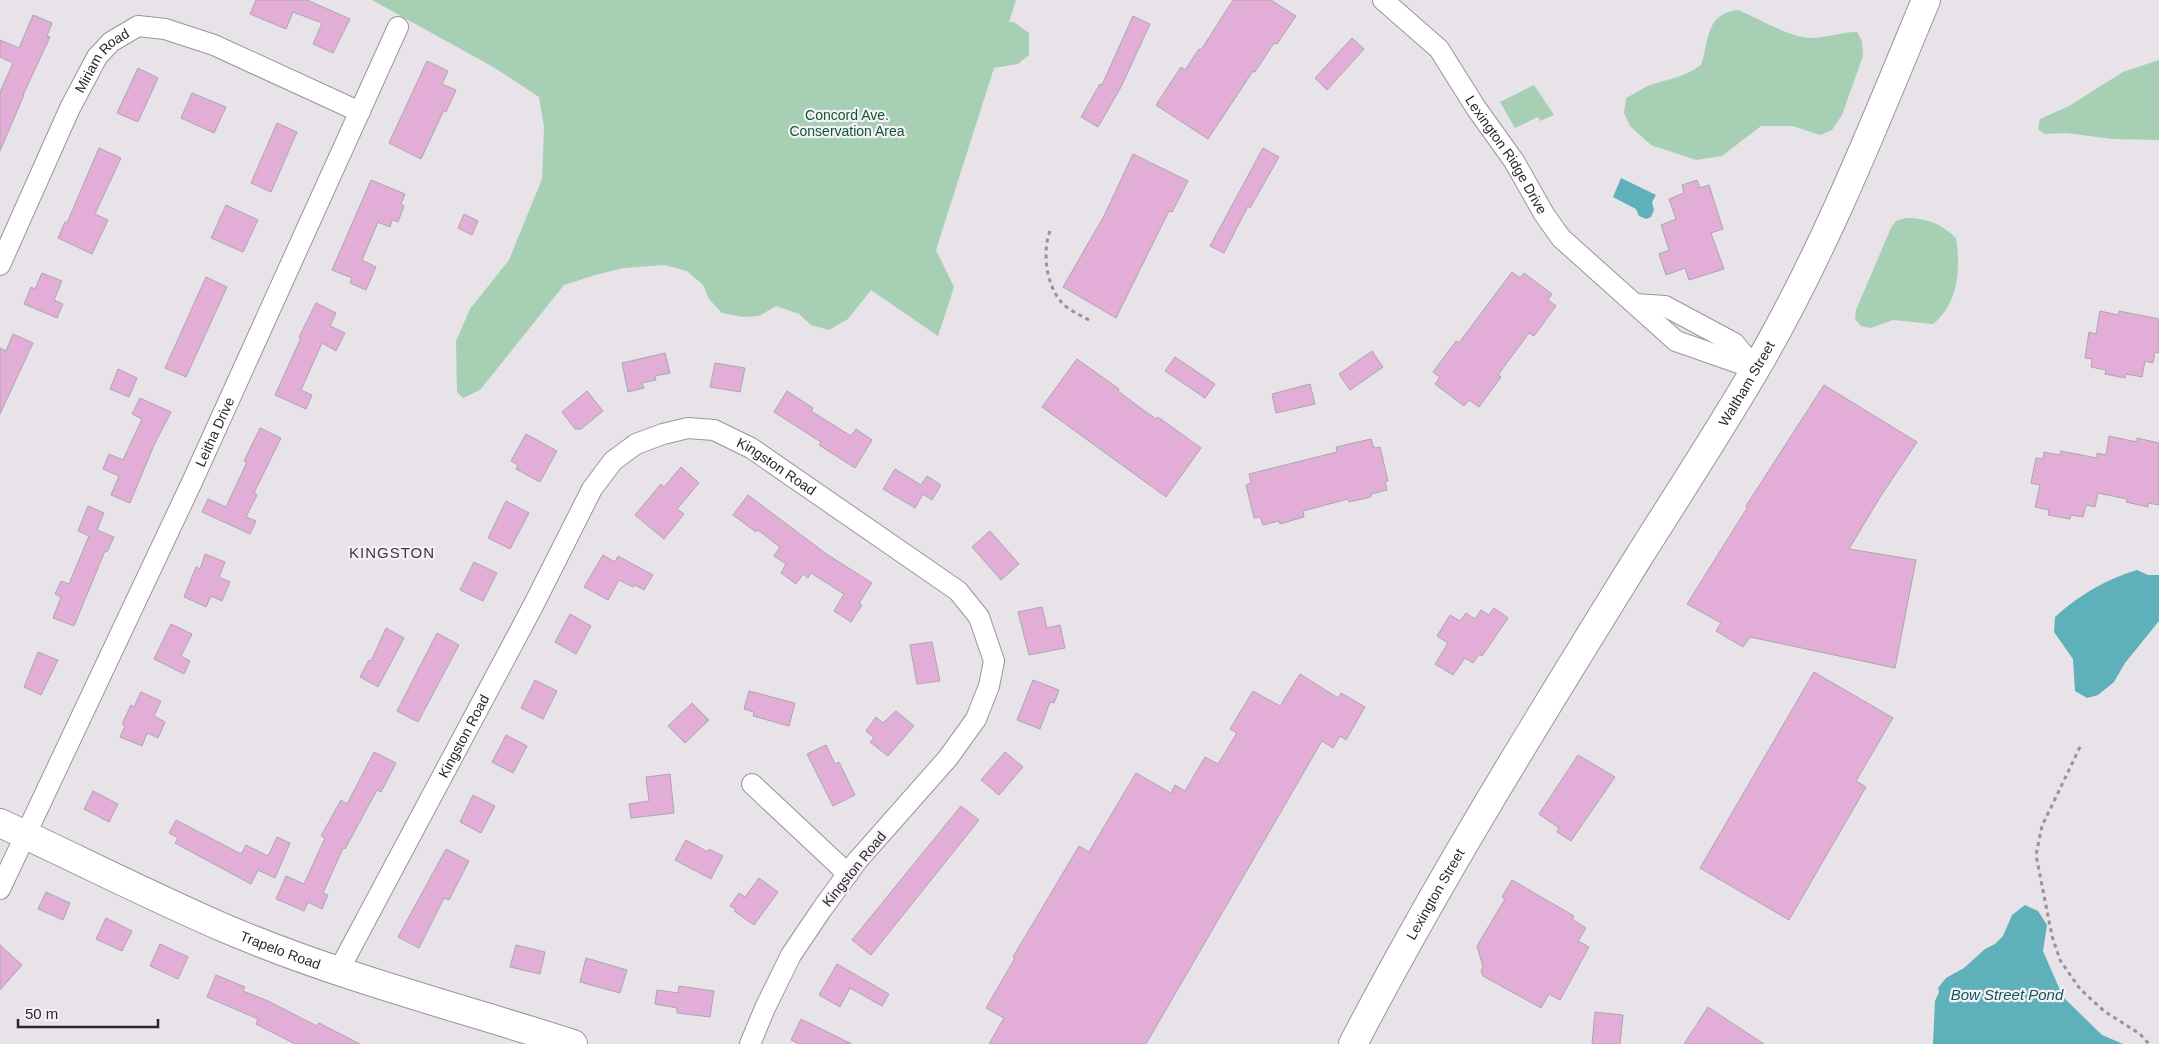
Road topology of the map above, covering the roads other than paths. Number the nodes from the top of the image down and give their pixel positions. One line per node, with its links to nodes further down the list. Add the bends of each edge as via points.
1 (1383, 0): 6 (street, Lexington Ridge Drive, via 1439,49 1561,238 1636,304 1665,306 1734,344)
2 (1926, 0): 6 (main road, Waltham Street, via 1812,264)
3 (398, 27): 4 (street, Leitha Drive)
4 (360, 112): 5 (street, Miriam Road, via 214,45 165,29 138,26 111,42 97,57 70,108); 10 (street, Leitha Drive)
5 (0, 265)
6 (1756, 369): 7 (main road, Waltham Street)
7 (1522, 745): 16 (main road, Lexington Street, via 1420,917)
8 (752, 784): 11 (street)
9 (0, 823): 10 (main road, Trapelo Road)
10 (27, 835): 12 (street, Leitha Drive); 13 (main road, Trapelo Road, via 229,930)
11 (848, 874): 13 (street, Kingston Road, via 948,758 976,719 989,686 994,661 979,617 958,591 751,448 714,430 688,428 636,444 613,461 592,489 534,606); 15 (street, Kingston Road, via 791,956)
12 (0, 889)
13 (340, 970): 14 (main road, Trapelo Road)
14 (573, 1044)
15 (750, 1044)
16 (1353, 1044)

